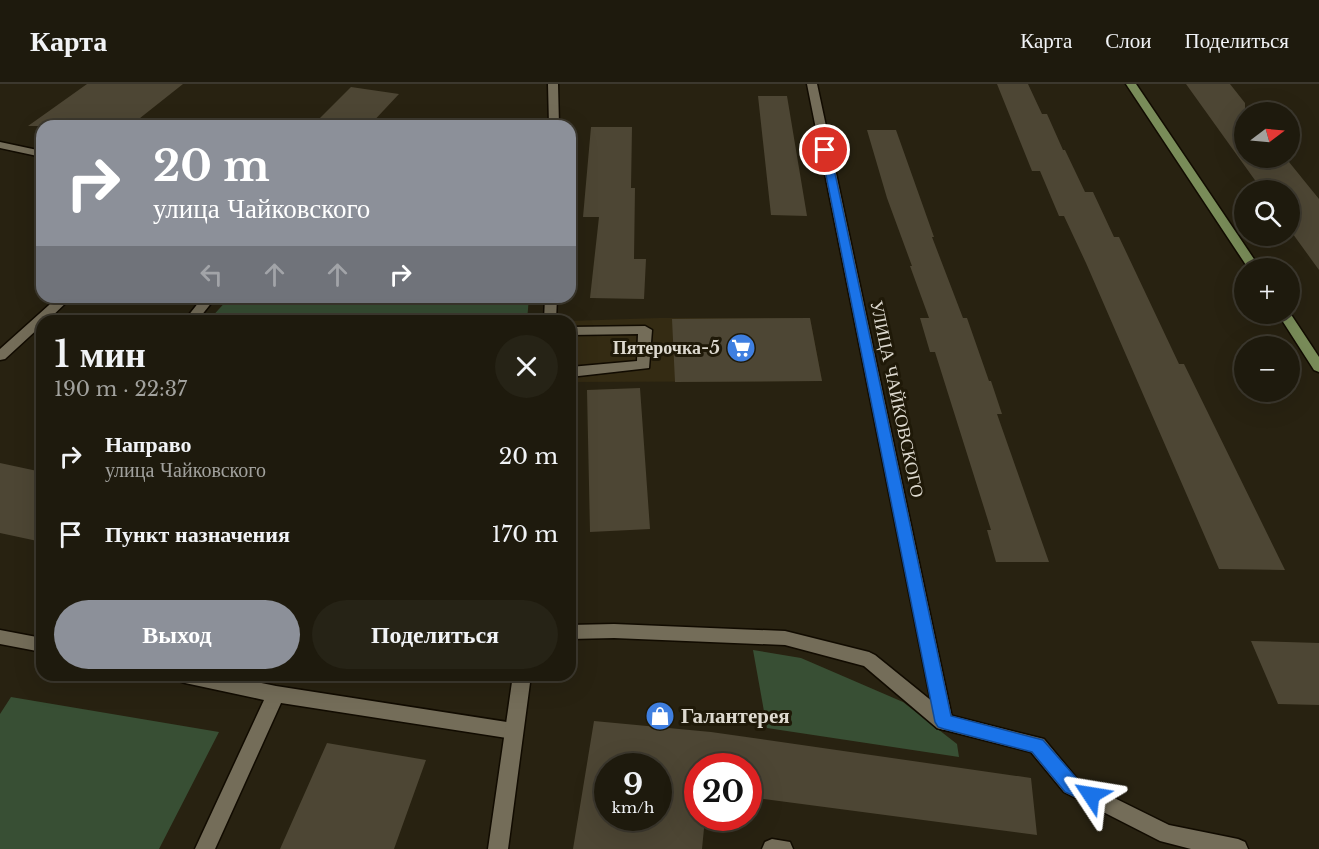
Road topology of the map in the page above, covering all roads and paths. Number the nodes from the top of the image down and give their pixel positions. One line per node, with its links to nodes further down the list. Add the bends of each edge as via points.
1 (553, 84): 4 (street)
2 (812, 84): 24 (street, УЛИЦА ЧАЙКОВСКОГО)
3 (1131, 84): 7 (main road)
4 (554, 120)
5 (0, 145): 6 (street)
6 (36, 153)
7 (1247, 258)
8 (59, 303): 10 (street)
9 (205, 303): 11 (street)
10 (46, 315)
11 (195, 315)
12 (36, 324): 15 (street)
13 (1291, 324): 16 (main road)
14 (576, 331): 17 (street, via 645,330 644,365)
15 (0, 356)
16 (1319, 367)
17 (576, 371)
18 (576, 632): 24 (street, via 785,638 869,660)
19 (0, 637): 20 (street)
20 (36, 644)
21 (214, 681): 23 (street)
22 (521, 681): 25 (street)
23 (276, 694): 25 (street); 27 (street)
24 (944, 722): 26 (street, via 1037,745 1071,786)
25 (514, 731): 28 (street)
26 (1168, 842): 31 (street)
27 (205, 849)
28 (498, 849)
29 (772, 849): 30 (street)
30 (783, 849)
31 (1238, 849)

